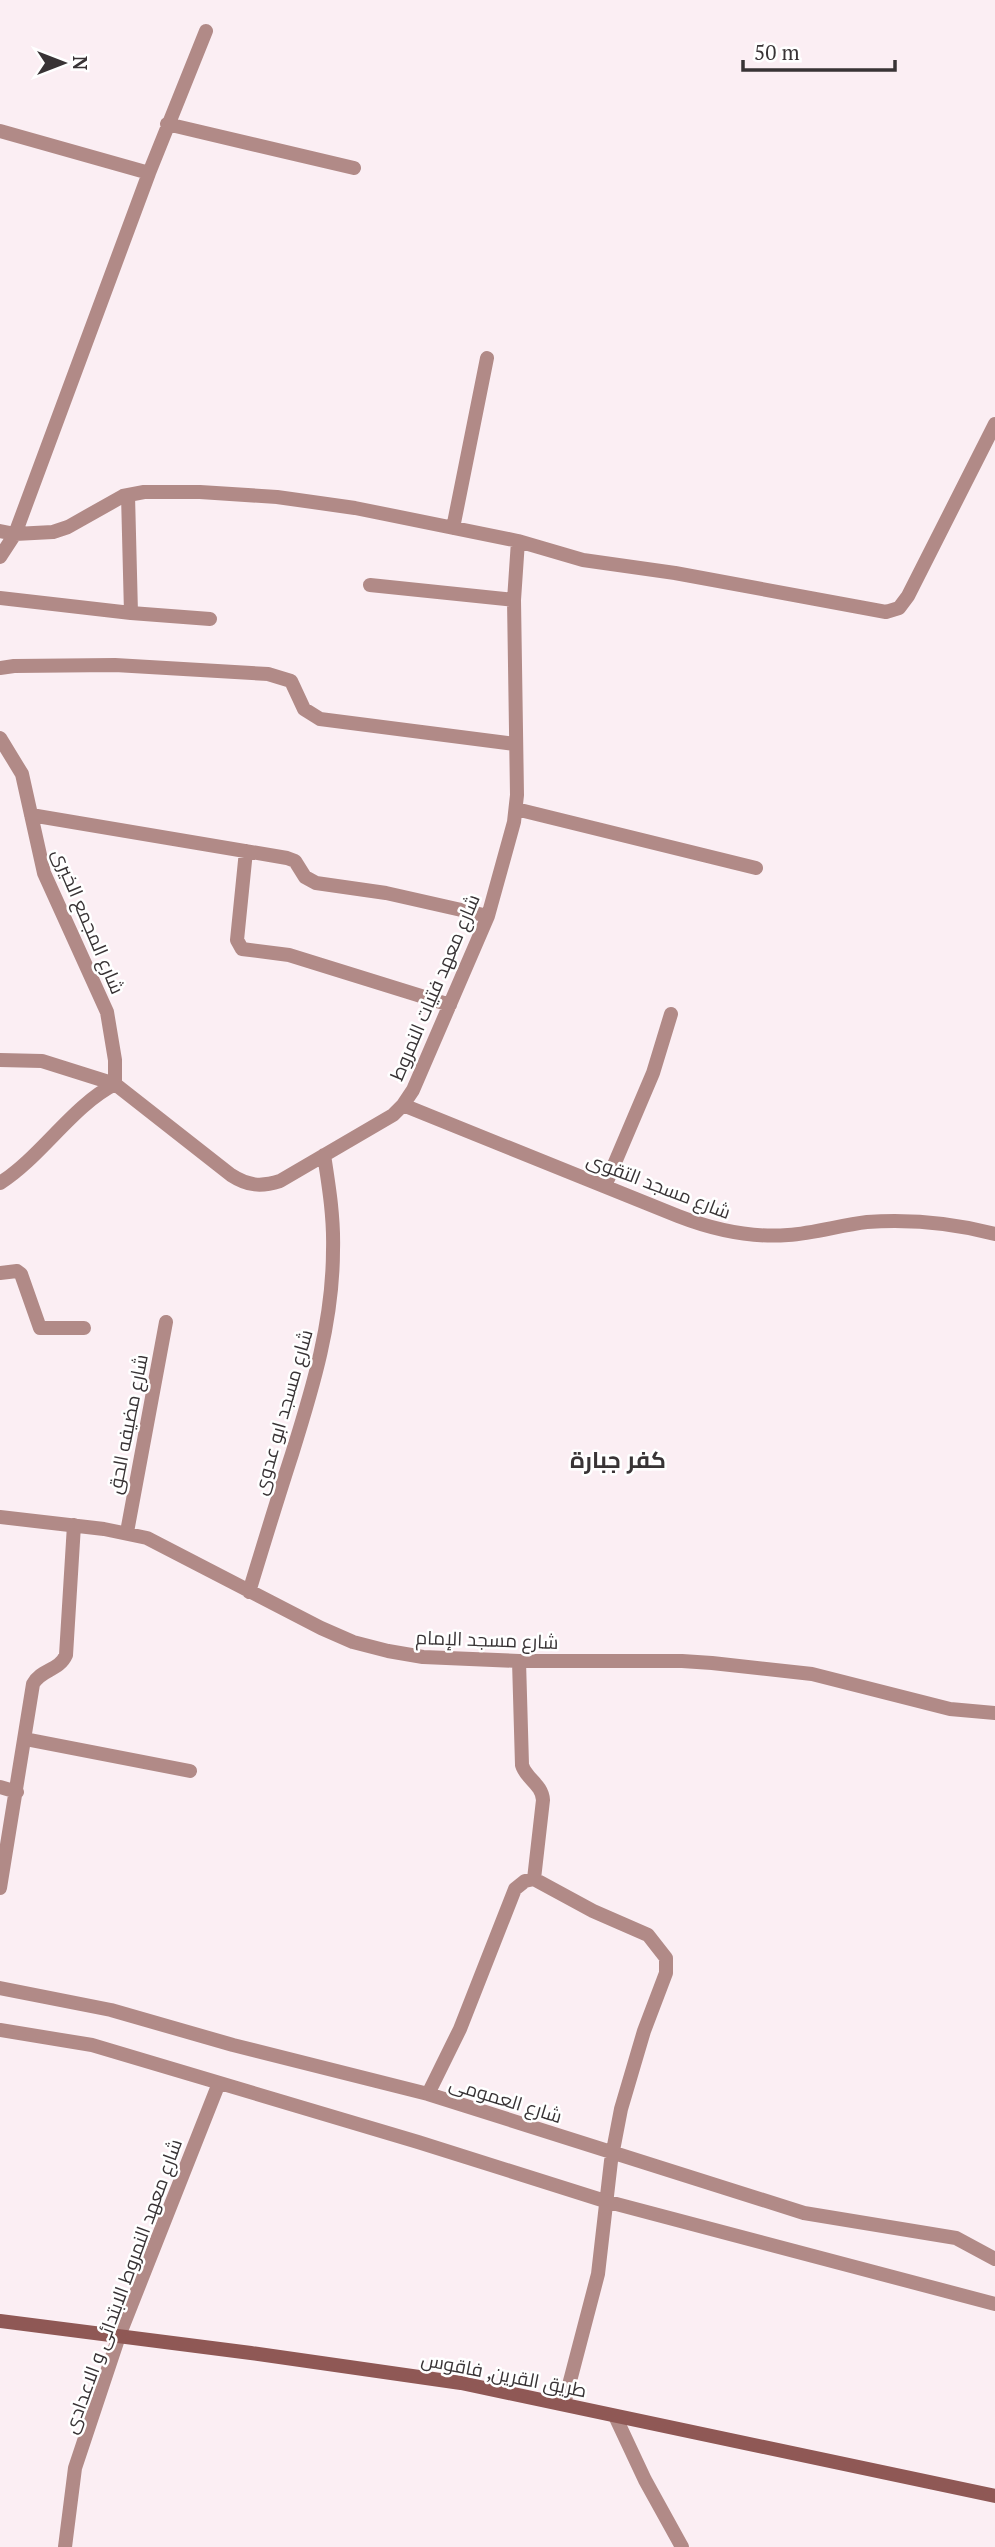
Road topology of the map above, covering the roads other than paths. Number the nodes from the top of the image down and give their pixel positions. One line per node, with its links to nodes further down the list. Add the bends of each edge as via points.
1 (206, 31): 2 (street)
2 (167, 124): 4 (street); 5 (street)
3 (0, 131): 5 (street)
4 (354, 168)
5 (149, 173): 10 (street)
6 (486, 358): 9 (street)
7 (995, 424): 11 (street, via 908,596 894,611 583,560)
8 (128, 495): 9 (street, via 200,492 276,497); 10 (street, via 53,533); 16 (street)
9 (453, 528): 11 (street)
10 (7, 532): 12 (street)
11 (518, 541): 15 (street, شارع معهد فتيات النمروط)
12 (0, 557)
13 (370, 585): 15 (street)
14 (0, 598): 16 (street)
15 (514, 600): 20 (street, شارع معهد فتيات النمروط)
16 (131, 613): 17 (street)
17 (209, 619)
18 (0, 668): 20 (street, via 115,665 268,674 291,681 304,709 320,719)
19 (0, 738): 22 (street, شارع المجمع الخيرى, via 19,766)
20 (515, 744): 21 (street, شارع معهد فتيات النمروط)
21 (516, 809): 24 (street); 25 (street, شارع معهد فتيات النمروط)
22 (32, 815): 23 (street); 29 (street, شارع المجمع الخيرى, via 44,873 107,1012)
23 (246, 851): 25 (street, via 295,861 305,877 316,883); 26 (street, via 237,940 242,949 289,955)
24 (756, 868)
25 (488, 916): 26 (street, شارع معهد فتيات النمروط)
26 (450, 1005): 30 (street, شارع معهد فتيات النمروط)
27 (671, 1014): 33 (street, via 653,1073)
28 (0, 1060): 29 (street, via 42,1061)
29 (115, 1084): 31 (street, شارع معهد فتيات النمروط, via 242,1182 267,1185); 32 (street)
30 (403, 1105): 31 (street, شارع معهد فتيات النمروط); 33 (street, شارع مسجد التقوى)
31 (324, 1155): 41 (street, شارع مسجد ابو عدوى, via 333,1251 323,1345)
32 (0, 1183)
33 (605, 1186): 34 (street, شارع مسجد التقوى, via 699,1224 742,1234 787,1235 867,1222 947,1224)
34 (995, 1234)
35 (0, 1273): 37 (street, via 21,1274 40,1328)
36 (166, 1322): 40 (street, شارع مضيفه الحق)
37 (84, 1328)
38 (0, 1517): 39 (street, شارع مسجد الإمام)
39 (74, 1524): 40 (street, شارع مسجد الإمام); 44 (street, via 66,1655 58,1666 36,1679)
40 (127, 1532): 41 (street, شارع مسجد الإمام, via 169,1548)
41 (248, 1592): 42 (street, شارع مسجد الإمام, via 353,1642 388,1651)
42 (519, 1661): 43 (street, شارع مسجد الإمام, via 682,1661 785,1671 847,1681 950,1709); 48 (street, via 522,1765 540,1788 543,1800)
43 (995, 1713)
44 (25, 1739): 45 (street); 47 (street)
45 (190, 1771)
46 (0, 1787): 47 (street)
47 (17, 1792): 49 (street)
48 (534, 1879): 53 (street, via 515,1889 460,2029); 54 (street, via 648,1935 666,1958 666,1973 630,2076)
49 (0, 1888)
50 (0, 1988): 53 (street, شارع العمومى, via 111,2010)
51 (0, 2030): 52 (street, via 92,2045)
52 (219, 2083): 55 (street); 59 (street, شارع معهد النمروط الابتدائى و الاعدادى)
53 (428, 2094): 54 (street, شارع العمومى)
54 (612, 2156): 55 (street); 56 (street, شارع العمومى, via 804,2213 956,2238)
55 (606, 2197): 57 (street); 60 (street, via 598,2274)
56 (995, 2259)
57 (995, 2304)
58 (0, 2321): 59 (street, طريق القرين, فاقوس)
59 (119, 2336): 60 (street, طريق القرين, فاقوس, via 461,2383); 63 (street, شارع معهد النمروط الابتدائى و الاعدادى, via 75,2468)
60 (564, 2404): 61 (street, طريق القرين, فاقوس)
61 (615, 2416): 62 (street, طريق القرين, فاقوس); 64 (street)
62 (995, 2496)
63 (65, 2547)
64 (682, 2547)

